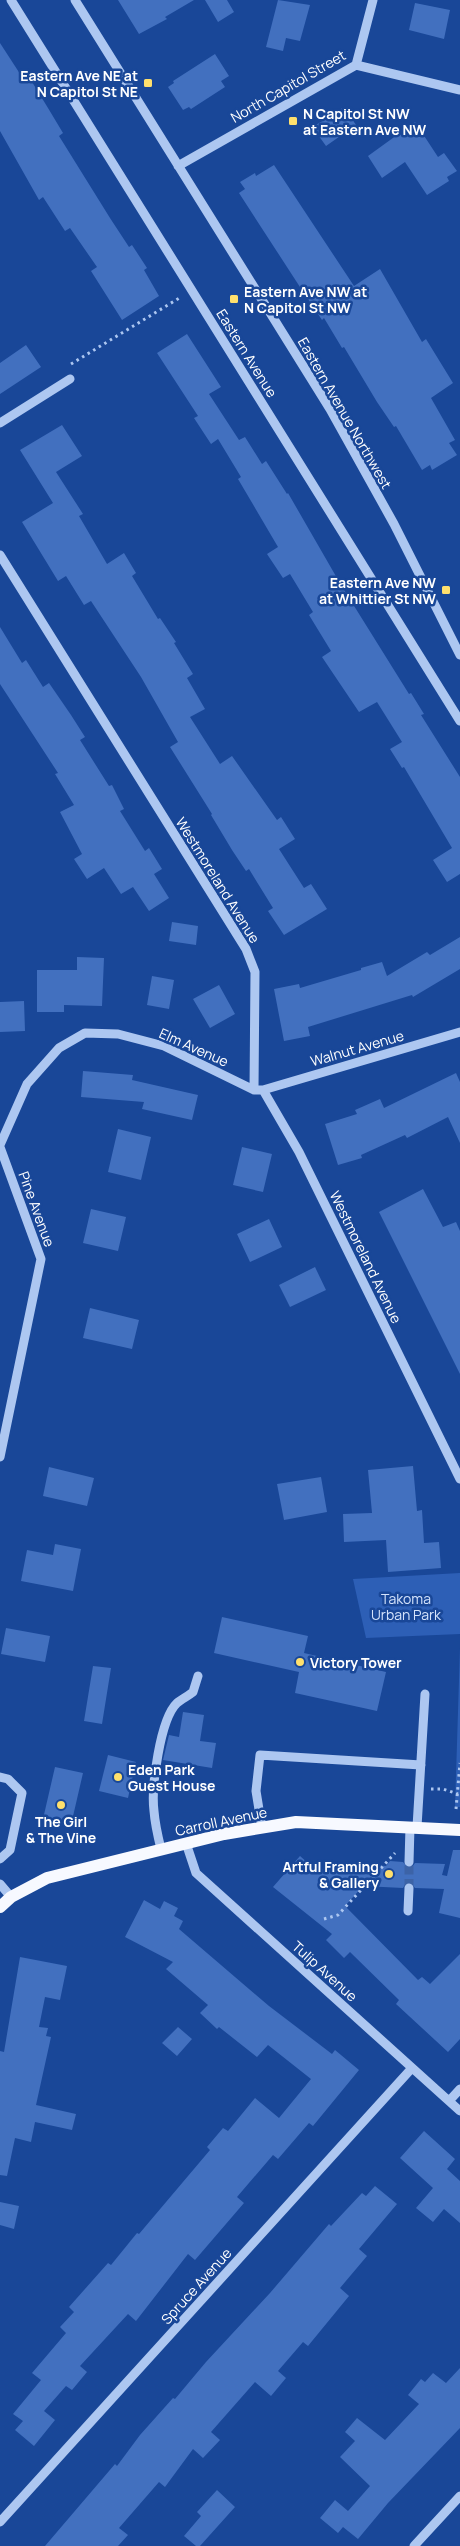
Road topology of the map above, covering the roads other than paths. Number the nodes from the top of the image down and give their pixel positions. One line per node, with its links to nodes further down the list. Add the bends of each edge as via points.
1 (11, 0): 11 (street, Eastern Avenue)
2 (75, 0): 6 (street, Eastern Avenue Northwest)
3 (373, 0): 4 (street, North Capitol Street)
4 (356, 65): 5 (street); 6 (street, North Capitol Street)
5 (460, 90)
6 (178, 166): 10 (street, Eastern Avenue Northwest, via 349,442)
7 (70, 379): 8 (street)
8 (0, 422)
9 (0, 555): 13 (street, Westmoreland Avenue, via 246,949 255,972)
10 (460, 655)
11 (460, 721)
12 (460, 1032): 13 (street, Walnut Avenue)
13 (258, 1090): 14 (street, Elm Avenue, via 164,1046 118,1034 85,1033 59,1048 27,1084); 16 (street, Westmoreland Avenue, via 299,1152)
14 (0, 1146): 15 (street, Pine Avenue, via 41,1259)
15 (0, 1457)
16 (460, 1479)
17 (198, 1676): 25 (street, via 193,1692 177,1703 167,1718 161,1745 153,1797)
18 (425, 1694): 19 (street)
19 (421, 1765): 21 (street); 22 (street, via 260,1755 256,1791)
20 (0, 1777): 26 (street, via 8,1779 22,1793 10,1850)
21 (413, 1827): 22 (main road, Carroll Avenue, via 314,1821); 23 (main road, Carroll Avenue); 27 (street)
22 (262, 1828): 24 (main road, Carroll Avenue)
23 (460, 1830)
24 (186, 1843): 25 (main road, Carroll Avenue); 33 (street, Tulip Avenue, via 196,1873)
25 (161, 1849): 30 (main road, Carroll Avenue, via 48,1878)
26 (0, 1859)
27 (409, 1862)
28 (0, 1884): 30 (street)
29 (408, 1888): 32 (street)
30 (10, 1897): 31 (main road, Carroll Avenue)
31 (0, 1906)
32 (408, 1911)
33 (412, 2068): 35 (street, Tulip Avenue); 38 (street, Spruce Avenue)
34 (460, 2089): 35 (street)
35 (449, 2101): 36 (street, Tulip Avenue)
36 (460, 2111)
37 (460, 2496): 39 (street)
38 (0, 2522)
39 (414, 2546)

